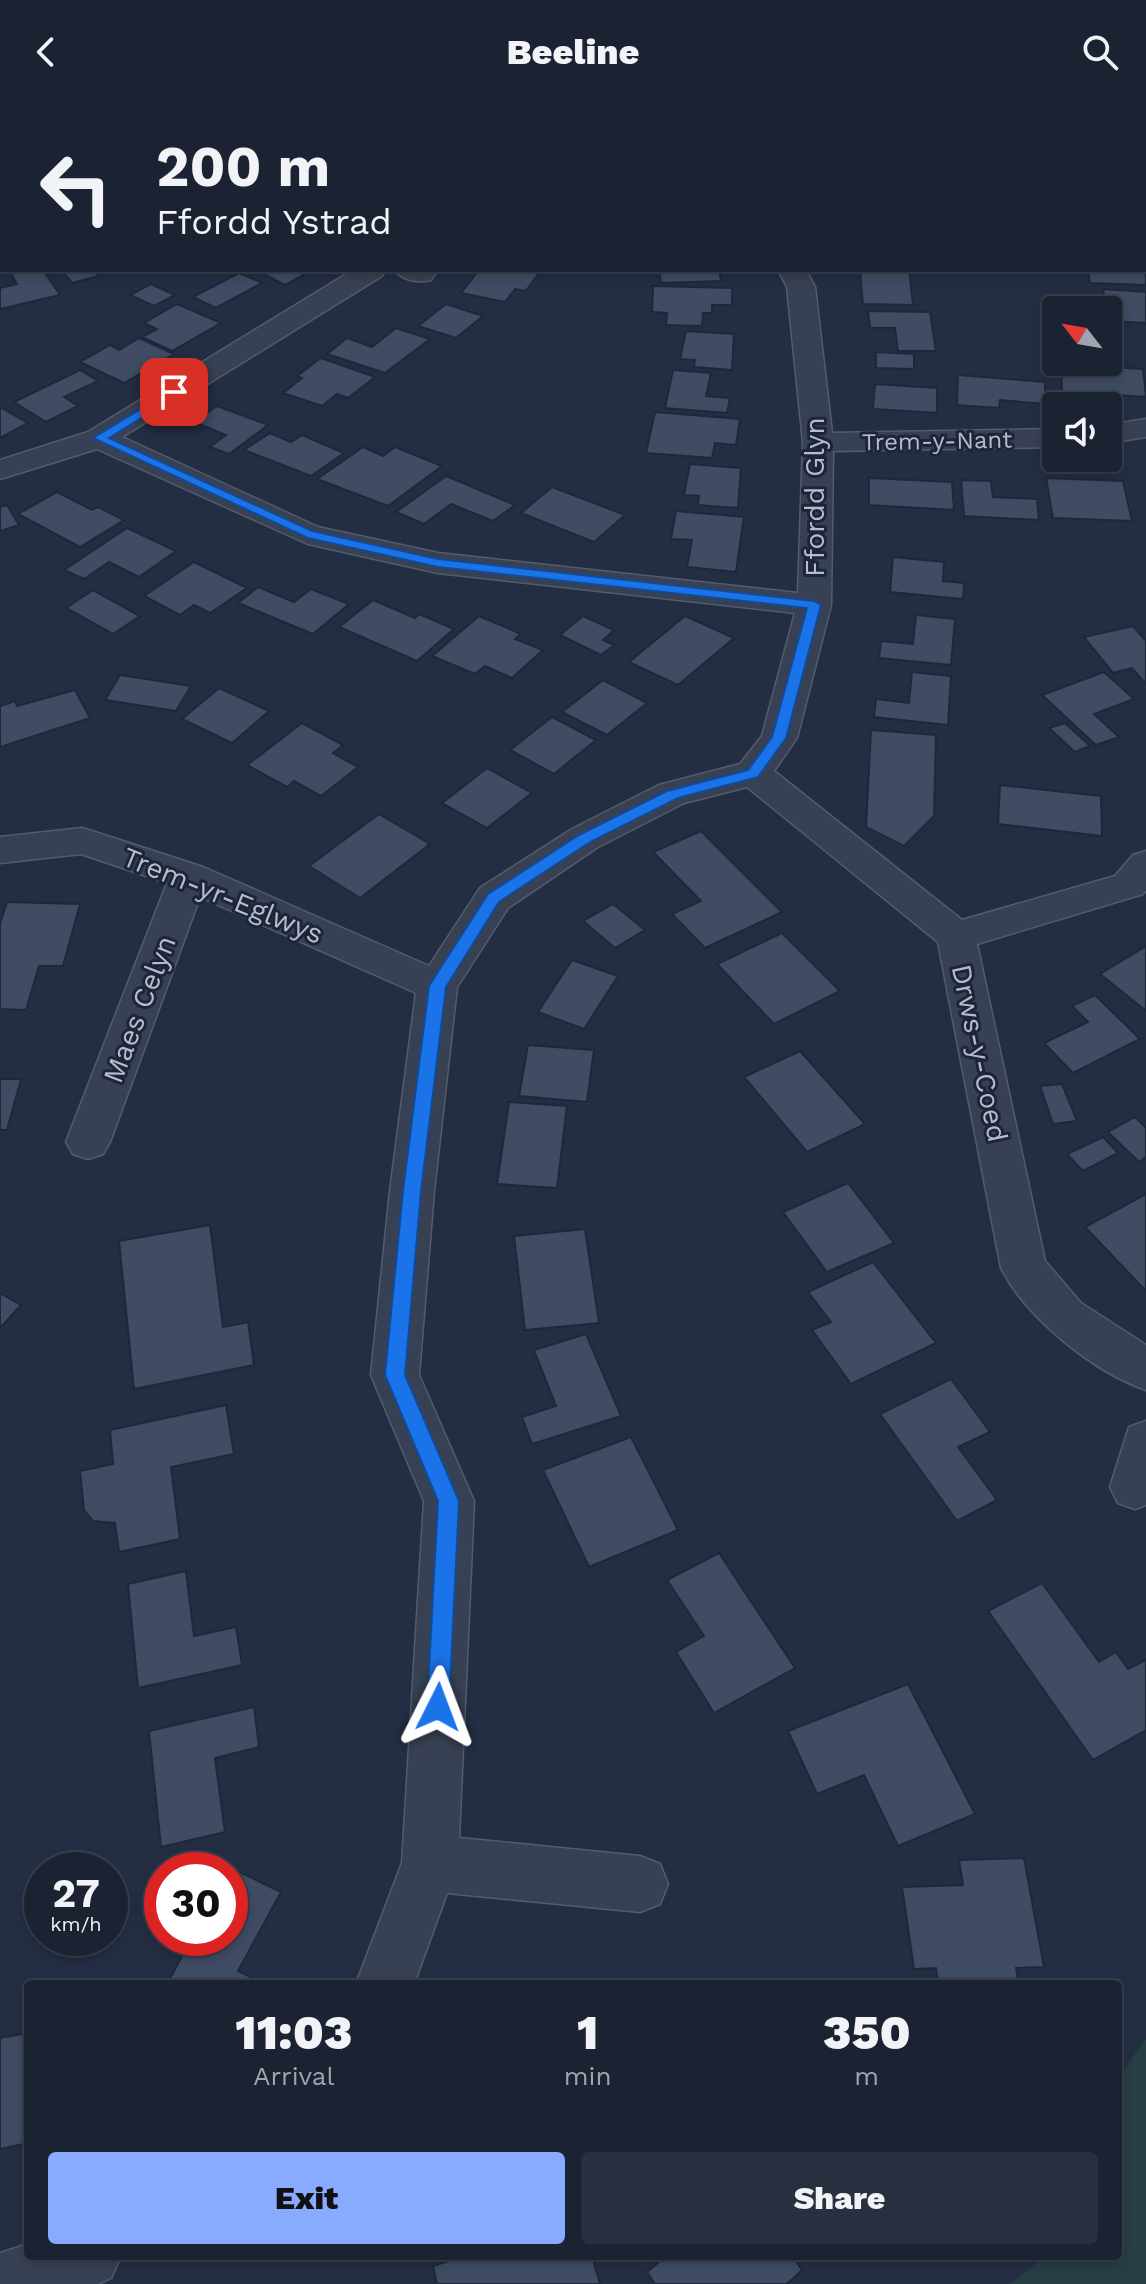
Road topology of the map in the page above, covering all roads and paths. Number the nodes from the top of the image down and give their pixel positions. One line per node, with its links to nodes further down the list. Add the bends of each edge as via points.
1 (369, 272): 5 (street)
2 (793, 272): 7 (street, Ffordd Glyn, via 801,287)
3 (1146, 428): 4 (street)
4 (1122, 432)
5 (99, 438): 8 (street); 9 (street, via 308,534 438,563)
6 (1042, 439): 7 (street, Trem-y-Nant)
7 (818, 442): 9 (street, Ffordd Glyn)
8 (0, 470)
9 (814, 605): 10 (street, Ffordd Glyn, via 779,738)
10 (753, 773): 14 (street, Drws-y-Coed); 15 (street, via 672,794 585,838 494,898)
11 (0, 850): 13 (street, Trem-yr-Eglwys, via 82,841)
12 (1146, 864): 14 (street, via 1129,885)
13 (189, 876): 15 (street, Trem-yr-Eglwys); 16 (street, Maes Celyn)
14 (956, 936): 17 (street, Drws-y-Coed, via 1024,1268 1065,1317)
15 (437, 986): 18 (street, via 395,1375 449,1501)
16 (88, 1142)
17 (1146, 1370)
18 (430, 1863): 19 (street); 20 (street)
19 (640, 1884)
20 (386, 1980)
21 (77, 2260): 22 (street)
22 (3, 2284)

